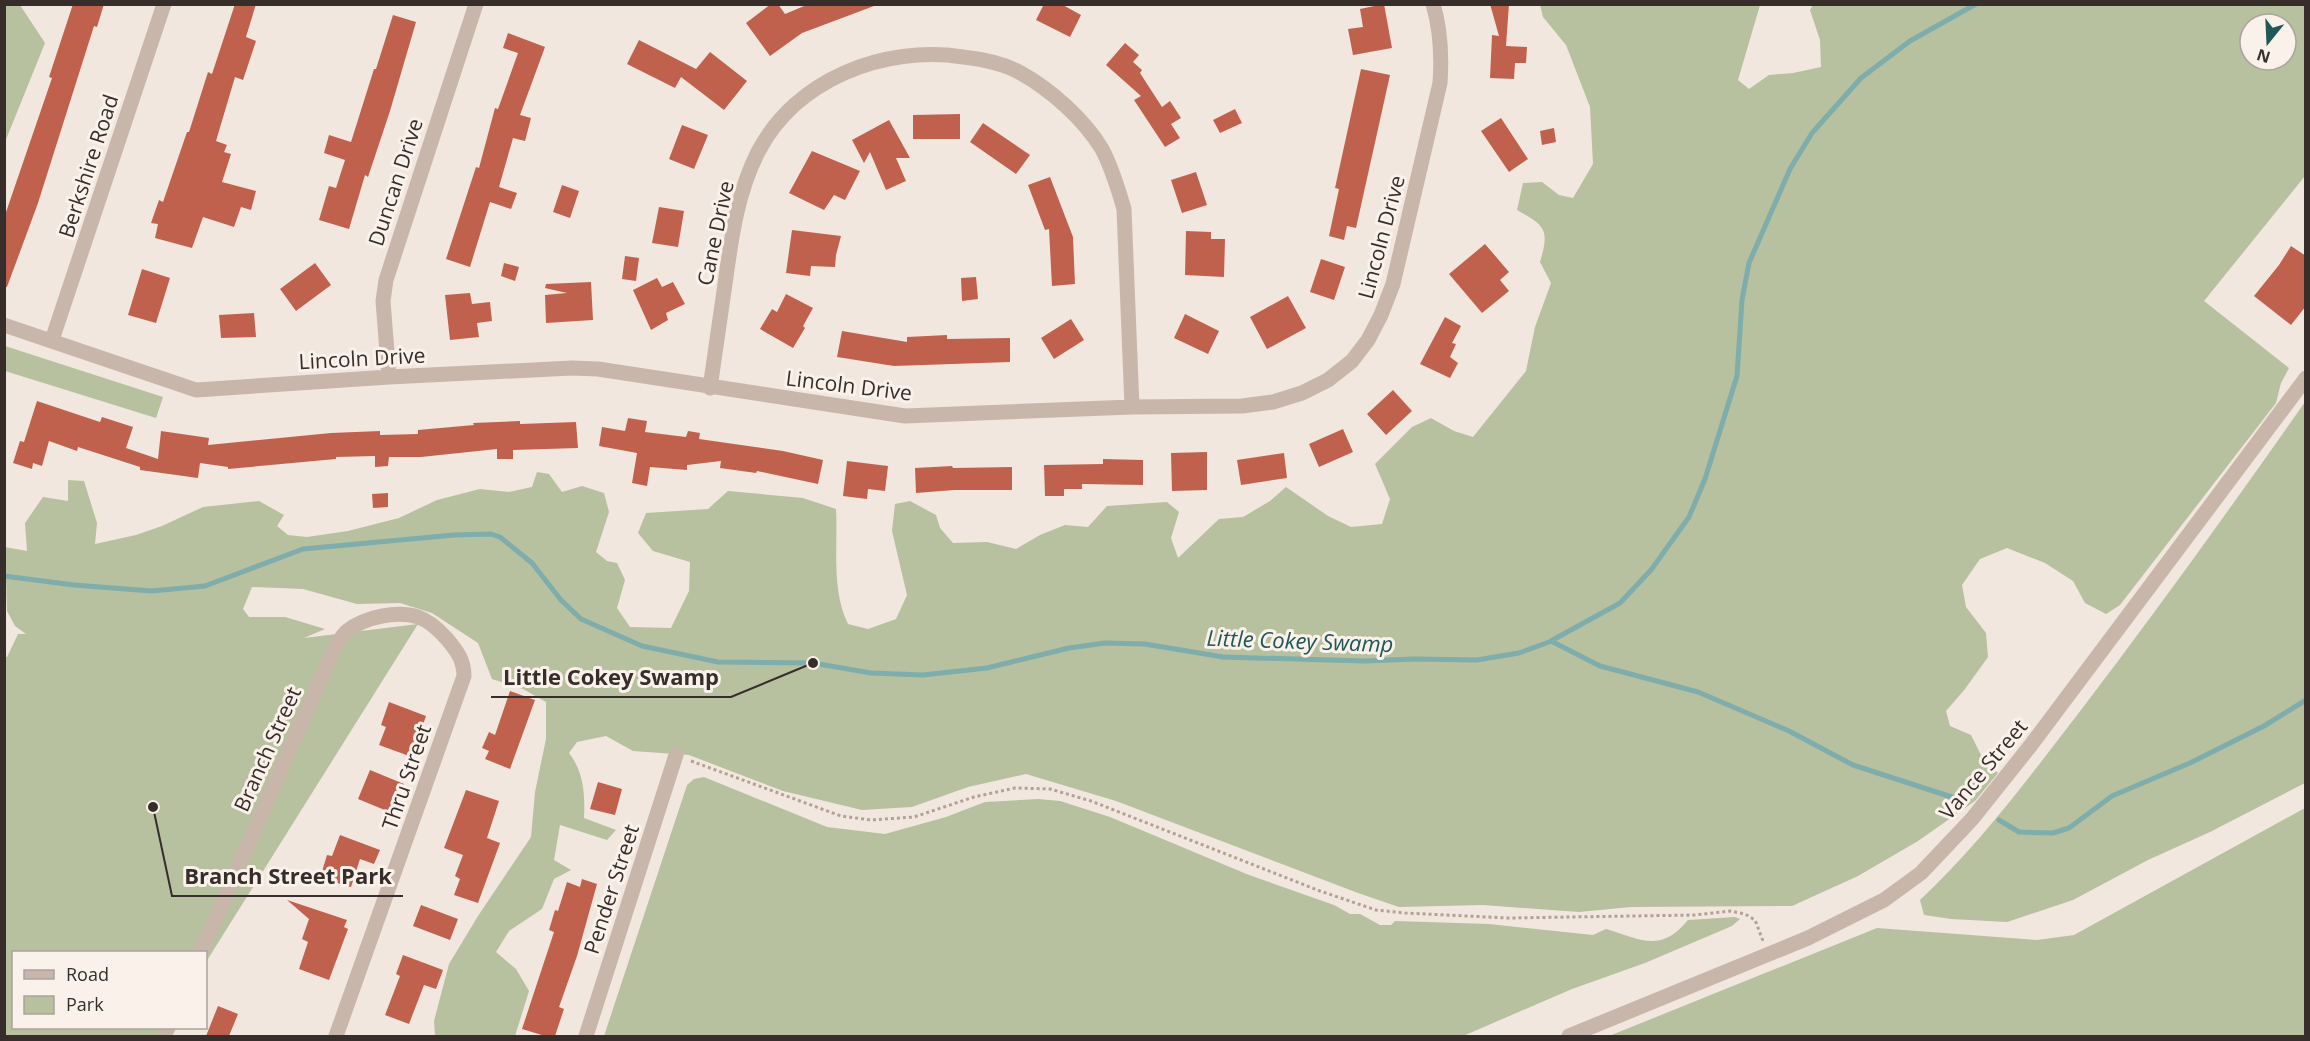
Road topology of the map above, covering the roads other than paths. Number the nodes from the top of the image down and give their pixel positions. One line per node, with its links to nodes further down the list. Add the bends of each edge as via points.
1 (164, 4): 5 (street, Berkshire Road)
2 (476, 4): 6 (street, Duncan Drive, via 386,280 383,301)
3 (1433, 4): 9 (street, Lincoln Drive, via 1442,57 1440,83 1393,284 1368,340 1352,361 1328,380 1273,402)
4 (4, 325): 5 (street, Lincoln Drive)
5 (52, 340): 6 (street, Lincoln Drive, via 196,390)
6 (389, 377): 8 (street, Lincoln Drive, via 589,369)
7 (2306, 378): 15 (street, Vance Street, via 2031,745 1972,819 1921,873 1884,900 1808,938)
8 (710, 387): 9 (street, Lincoln Drive, via 905,416); 9 (street, Cane Drive, via 732,233 743,191 758,152 781,119 839,74 874,60 946,54 983,60 1018,72 1049,92 1101,148 1124,209)
9 (1132, 407)
10 (417, 616): 12 (street, Branch Street, via 390,614 366,621 346,631 334,649); 13 (street, Thru Street, via 435,626 454,648 464,664 464,676)
11 (676, 755): 14 (street, Pender Street)
12 (201, 951)
13 (336, 1036)
14 (586, 1036)
15 (1569, 1036)

